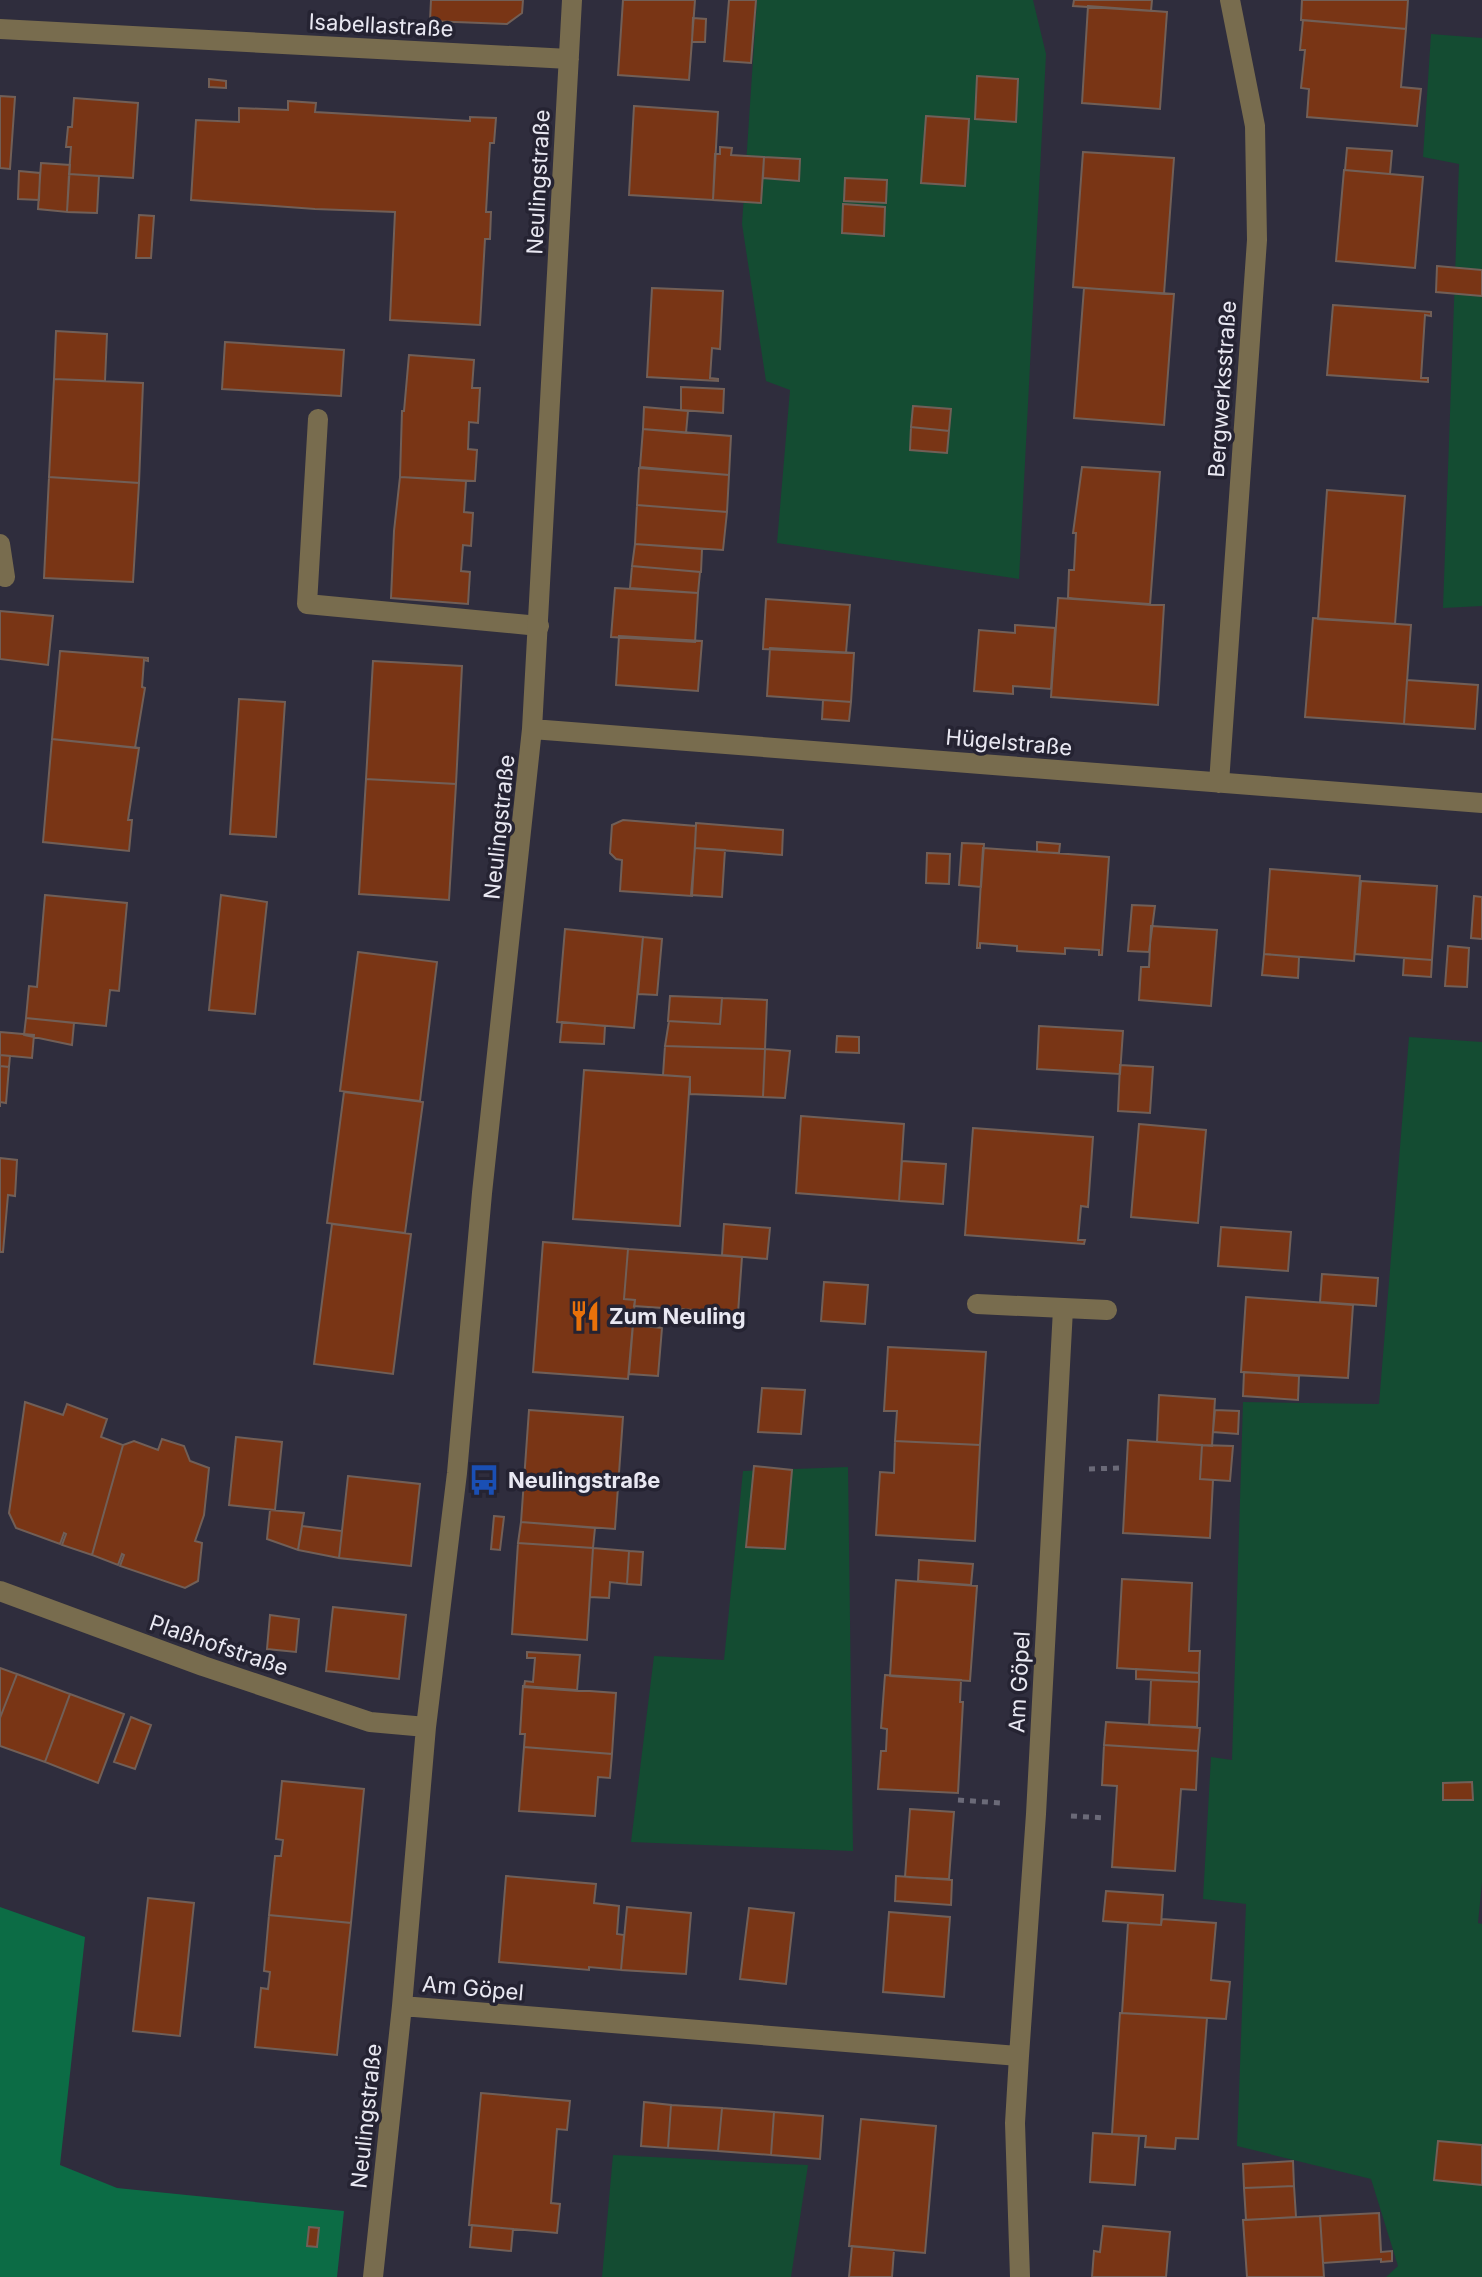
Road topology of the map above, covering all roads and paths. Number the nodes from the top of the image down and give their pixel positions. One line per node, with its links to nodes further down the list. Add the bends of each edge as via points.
1 (572, 0): 4 (street, Neulingstraße)
2 (1230, 0): 10 (street, Bergwerksstraße, via 1255,126 1257,240)
3 (0, 29): 4 (street, Isabellastraße)
4 (569, 59): 8 (street, Neulingstraße)
5 (318, 419): 8 (street, via 307,604)
6 (0, 544): 7 (street)
7 (5, 577)
8 (539, 626): 9 (street, Neulingstraße)
9 (532, 729): 10 (street, Hügelstraße); 16 (street, Neulingstraße)
10 (1219, 783): 11 (street, Hügelstraße)
11 (1482, 803)
12 (977, 1304): 13 (street)
13 (1063, 1309): 14 (street); 18 (street, Am Göpel)
14 (1107, 1310)
15 (0, 1591): 16 (street, Plaßhofstraße, via 370,1722)
16 (426, 1727): 17 (street, Neulingstraße)
17 (402, 2006): 18 (street, Am Göpel); 19 (street, Neulingstraße)
18 (1019, 2056): 20 (street, Am Göpel, via 1015,2123)
19 (373, 2277)
20 (1020, 2277)

